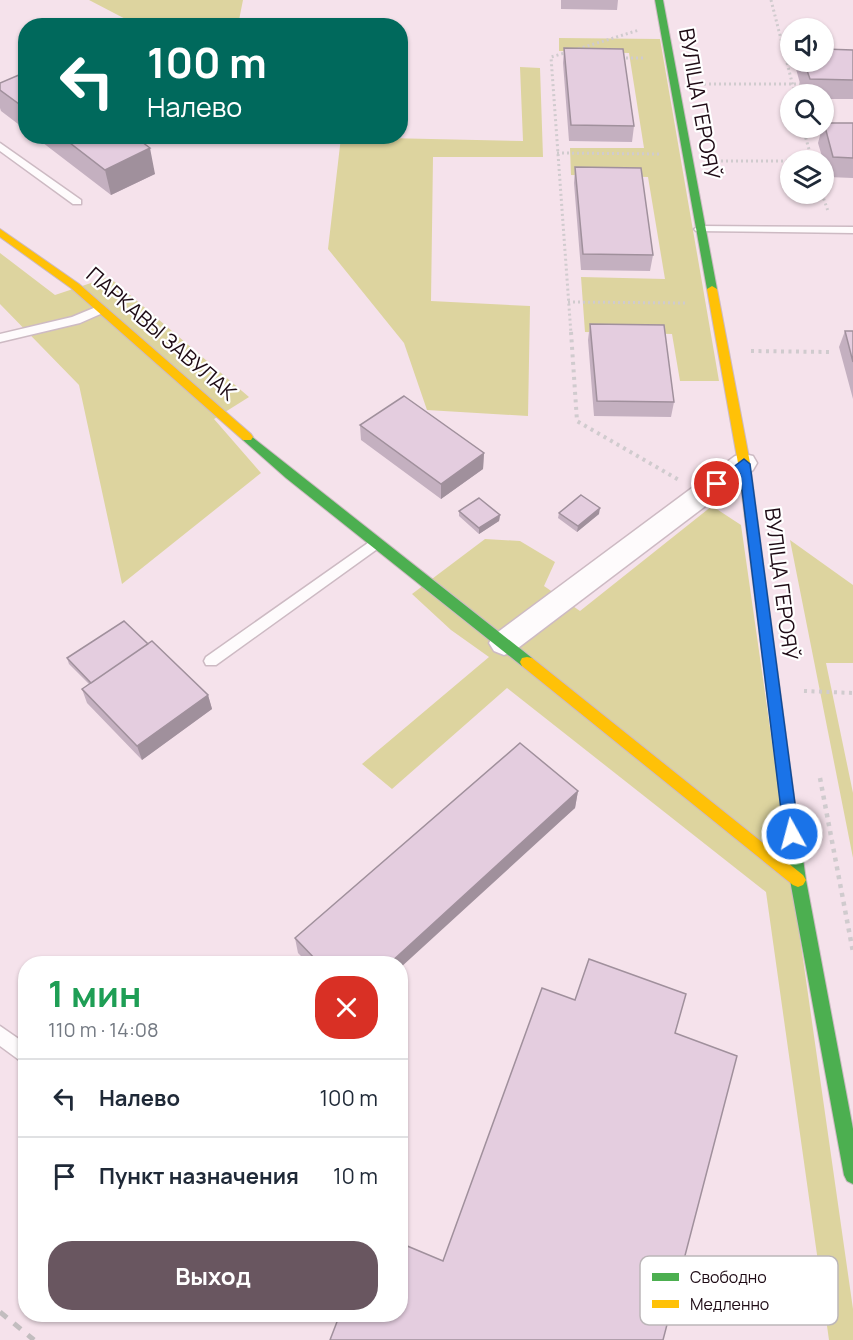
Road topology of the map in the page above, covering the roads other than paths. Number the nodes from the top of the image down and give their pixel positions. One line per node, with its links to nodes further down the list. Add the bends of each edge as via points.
1 (659, 0): 4 (street, ВУЛІЦА ГЕРОЯЎ)
2 (0, 146): 3 (lane)
3 (76, 202)
4 (700, 229): 5 (lane); 9 (street, ВУЛІЦА ГЕРОЯЎ)
5 (853, 230)
6 (0, 232): 7 (street, ПАРКАВЫ ЗАВУЛАК)
7 (101, 309): 8 (lane, via 76,320); 10 (street, ПАРКАВЫ ЗАВУЛАК, via 290,475)
8 (0, 338)
9 (744, 464): 11 (street); 13 (street, ВУЛІЦА ГЕРОЯЎ)
10 (375, 543): 11 (street, ПАРКАВЫ ЗАВУЛАК); 12 (lane)
11 (504, 643): 13 (street, ПАРКАВЫ ЗАВУЛАК)
12 (211, 660)
13 (798, 880): 16 (street, ВУЛІЦА ГЕРОЯЎ)
14 (0, 1035): 15 (lane)
15 (18, 1050)
16 (853, 1175)

